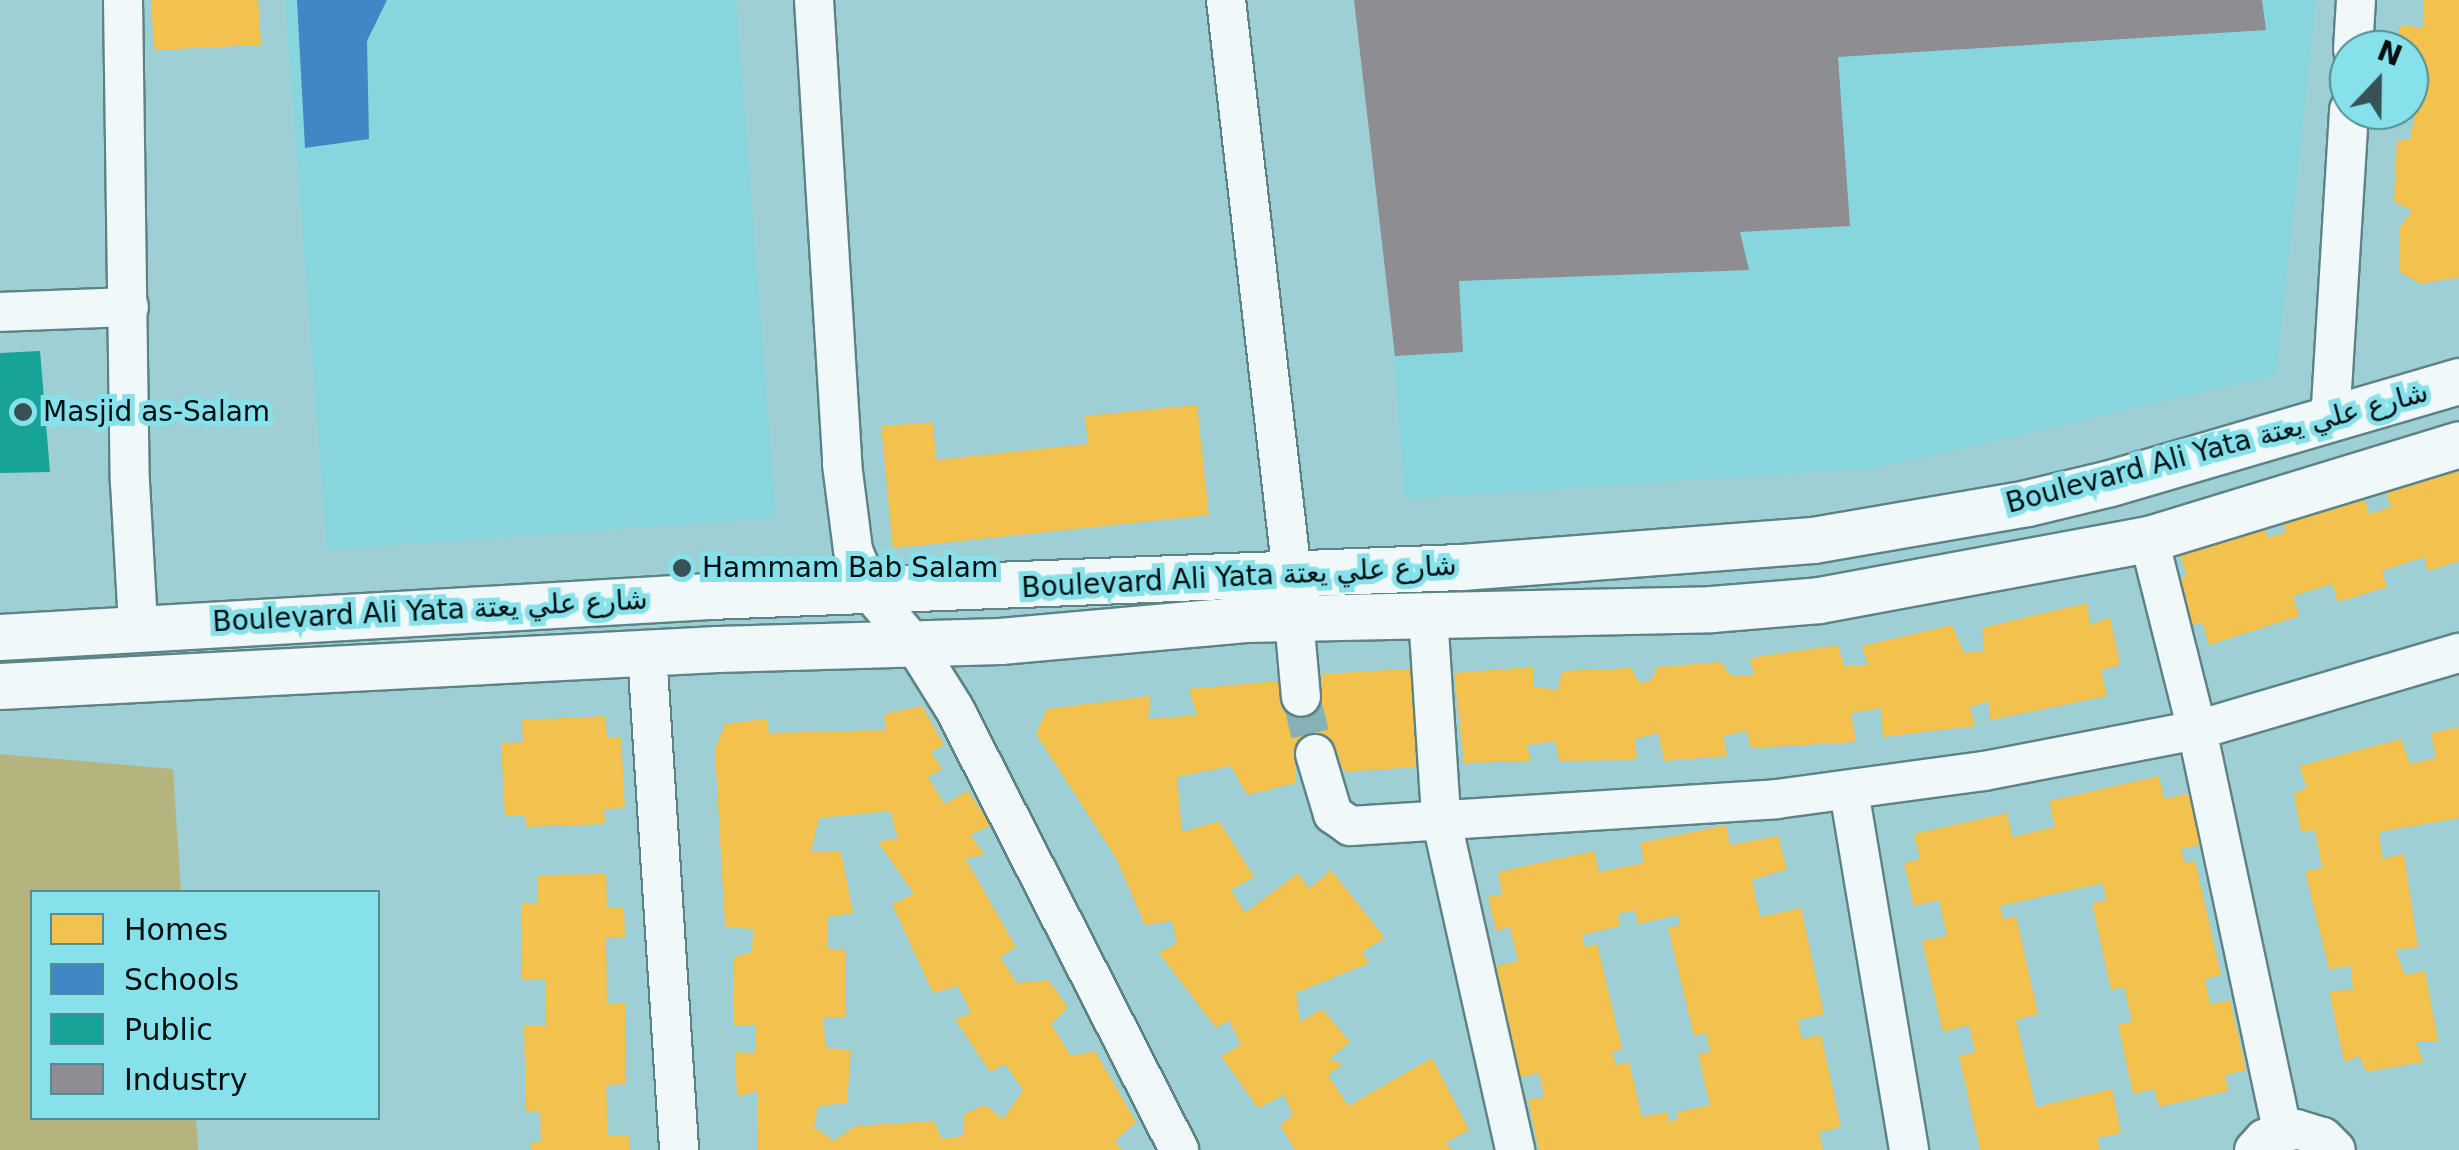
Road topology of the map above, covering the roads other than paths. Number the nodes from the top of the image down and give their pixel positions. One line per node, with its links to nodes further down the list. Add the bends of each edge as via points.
1 (123, 0): 7 (street)
2 (814, 0): 14 (street, via 846,511)
3 (1226, 0): 13 (street)
4 (2356, 0): 5 (street)
5 (2354, 30)
6 (2348, 130): 10 (street)
7 (129, 307): 8 (street); 17 (street)
8 (0, 312)
9 (2459, 381): 10 (street, Boulevard Ali Yata شارع علي يعتة)
10 (2330, 422): 13 (street, Boulevard Ali Yata شارع علي يعتة, via 2027,503 1814,540)
11 (2459, 444): 12 (street, Boulevard Ali Yata شارع علي يعتة)
12 (2149, 539): 15 (street, Boulevard Ali Yata شارع علي يعتة, via 1819,600); 24 (street)
13 (1292, 574): 14 (street, Boulevard Ali Yata شارع علي يعتة)
14 (870, 592): 17 (street, Boulevard Ali Yata شارع علي يعتة); 19 (street)
15 (1428, 615): 16 (street, Boulevard Ali Yata شارع علي يعتة); 27 (street)
16 (1294, 619): 19 (street, Boulevard Ali Yata شارع علي يعتة); 23 (street)
17 (138, 626): 18 (street, Boulevard Ali Yata شارع علي يعتة)
18 (0, 637)
19 (914, 644): 20 (street, Boulevard Ali Yata شارع علي يعتة); 30 (street, via 954,708)
20 (647, 653): 22 (street, Boulevard Ali Yata شارع علي يعتة); 29 (street)
21 (2459, 654): 24 (street)
22 (0, 686)
23 (1301, 696)
24 (2197, 730): 26 (street); 28 (street)
25 (1314, 754): 27 (street, via 1333,814 1350,826)
26 (1849, 790): 27 (street); 32 (street)
27 (1441, 818): 31 (street)
28 (2268, 1140): 33 (street, via 2310,1132)
29 (679, 1150)
30 (1179, 1150)
31 (1514, 1150)
32 (1909, 1150)
33 (2336, 1150)

